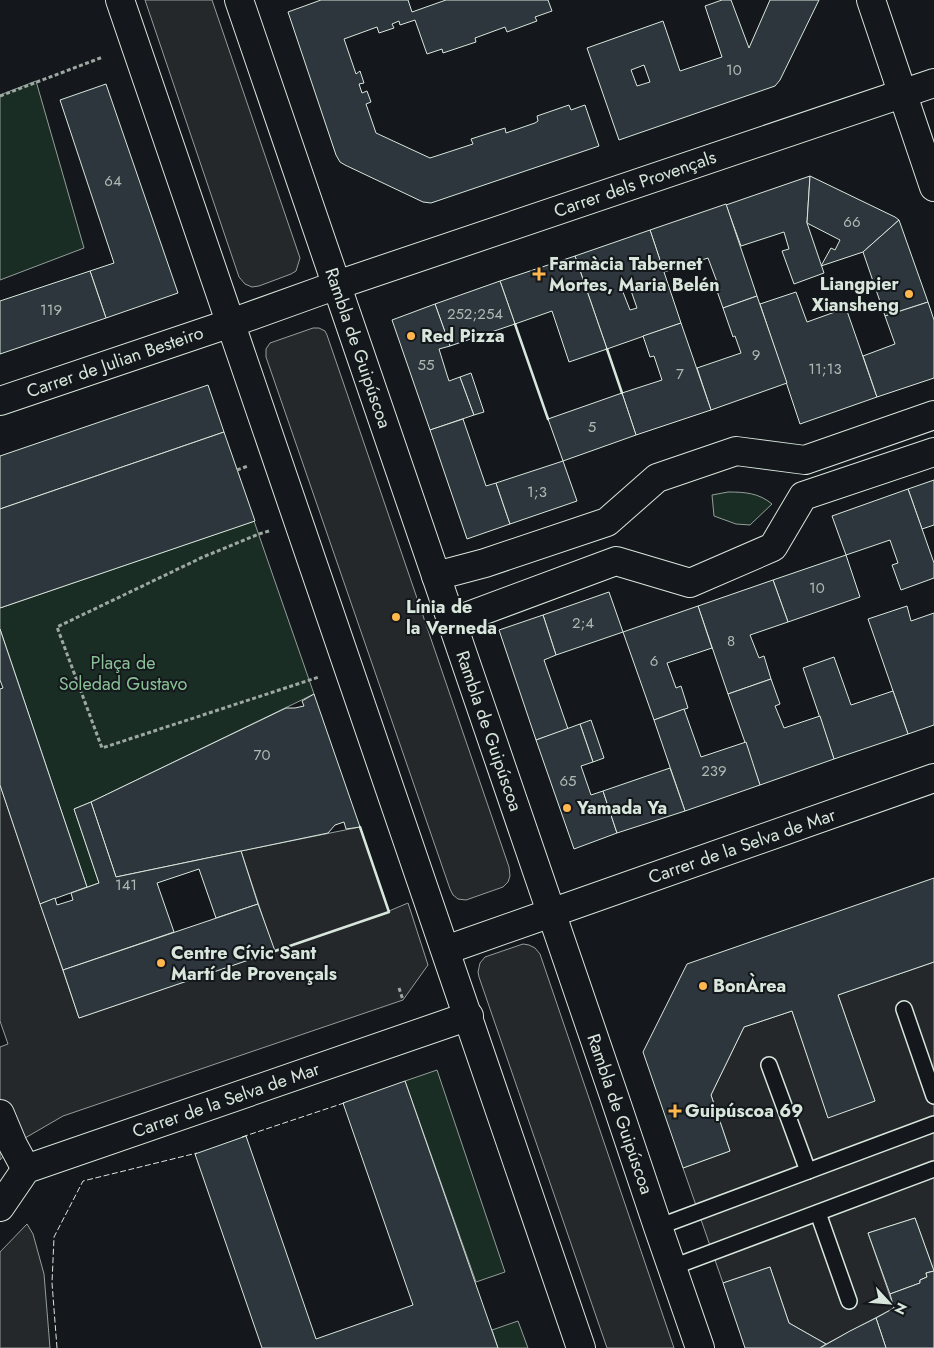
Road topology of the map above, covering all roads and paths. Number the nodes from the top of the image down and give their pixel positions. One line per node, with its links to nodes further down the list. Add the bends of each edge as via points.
1 (120, 0): 10 (street)
2 (871, 0): 6 (street)
3 (242, 1): 9 (street, Rambla de Guipúscoa)
4 (103, 57): 7 (path)
5 (934, 83): 6 (street, Carrer dels Provençals)
6 (902, 94): 8 (street); 9 (street, Carrer dels Provençals)
7 (0, 96)
8 (934, 187)
9 (337, 285): 10 (street, Carrer dels Provençals); 17 (street, Rambla de Guipúscoa)
10 (231, 323): 11 (street, Carrer de Julian Besteiro); 22 (street)
11 (0, 401)
12 (934, 416): 17 (street, via 805,460 736,451 656,478 607,522)
13 (934, 452): 18 (street, via 803,496 773,547 690,583 616,561)
14 (251, 464): 15 (path)
15 (237, 470)
16 (272, 530): 19 (path, via 203,557 57,627 102,748)
17 (436, 576): 18 (street, Rambla de Guipúscoa)
18 (452, 622): 21 (street, Rambla de Guipúscoa)
19 (320, 677)
20 (934, 778): 21 (street, Carrer de la Selva de Mar)
21 (551, 913): 22 (street, Carrer de la Selva de Mar); 36 (street, Rambla de Guipúscoa)
22 (446, 950): 26 (street)
23 (399, 988): 24 (path)
24 (403, 1000)
25 (904, 1009): 28 (lane)
26 (469, 1016): 31 (street, Carrer de la Selva de Mar); 39 (street)
27 (769, 1065): 33 (lane)
28 (934, 1096)
29 (0, 1114): 31 (street)
30 (934, 1124): 33 (lane)
31 (26, 1169): 34 (street)
32 (934, 1169): 35 (lane)
33 (808, 1171): 36 (lane)
34 (0, 1207)
35 (818, 1213): 37 (lane); 38 (lane)
36 (658, 1227): 37 (street, Rambla de Guipúscoa)
37 (673, 1267): 40 (street, Rambla de Guipúscoa)
38 (849, 1301)
39 (582, 1348)
40 (700, 1348)

